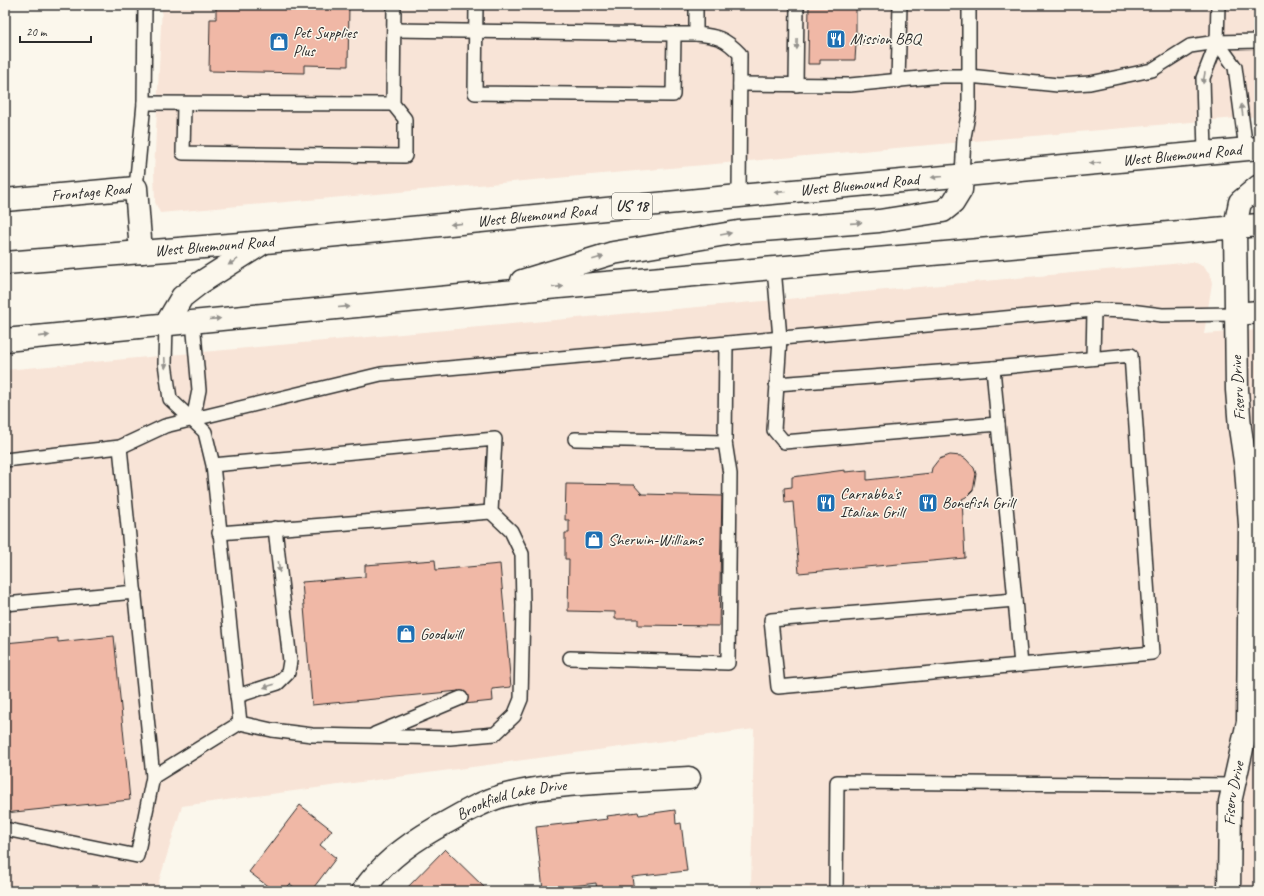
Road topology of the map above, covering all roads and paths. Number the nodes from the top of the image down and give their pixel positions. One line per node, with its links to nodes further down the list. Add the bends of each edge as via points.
1 (145, 5): 19 (lane)
2 (394, 5): 9 (lane)
3 (476, 5): 10 (lane)
4 (696, 5): 12 (lane)
5 (797, 5): 18 (lane, one-way to 18)
6 (900, 5): 16 (lane)
7 (970, 5): 15 (lane)
8 (1218, 5): 14 (lane)
9 (394, 30): 10 (lane); 21 (lane)
10 (476, 31): 11 (lane); 11 (lane, via 475,93 673,95)
11 (674, 34): 12 (lane)
12 (696, 34): 17 (lane, via 715,36 729,42 740,54)
13 (1259, 41): 14 (lane)
14 (1217, 42): 15 (lane, via 1190,46 1152,70 1090,83 1058,85); 22 (lane, one-way to 14, via 1235,67); 23 (lane, one-way to 23, via 1203,78)
15 (969, 76): 16 (lane); 24 (lane, via 969,110 964,137)
16 (898, 81): 18 (lane, via 850,85)
17 (740, 84): 18 (lane); 27 (lane)
18 (796, 85)
19 (144, 103): 20 (lane); 26 (lane)
20 (184, 104): 21 (lane); 21 (lane, via 184,153 405,156 405,119)
21 (393, 104)
22 (1253, 149): 23 (main road, West Bluemound Road / US 18)
23 (1205, 153): 24 (main road, West Bluemound Road / US 18, one-way to 24)
24 (962, 175): 27 (main road, West Bluemound Road / US 18, one-way to 27); 37 (main road, one-way to 24, via 613,253 738,232 879,221 943,211 953,204 961,190)
25 (1259, 186): 30 (main road, Fiserv Drive, via 1240,202)
26 (136, 188): 28 (main road, Frontage Road); 32 (main road, Frontage Road)
27 (739, 196): 31 (main road, West Bluemound Road / US 18, one-way to 31)
28 (5, 200)
29 (1259, 225): 30 (main road)
30 (1235, 227): 35 (main road); 40 (main road, Fiserv Drive)
31 (266, 242): 32 (main road, West Bluemound Road / US 18); 42 (main road, one-way to 42, via 182,297)
32 (141, 252): 33 (main road, West Bluemound Road / US 18)
33 (38, 260): 34 (main road, West Bluemound Road / US 18); 36 (main road)
34 (5, 263)
35 (774, 268): 37 (main road, one-way to 35); 43 (lane)
36 (5, 269)
37 (481, 294): 41 (main road, one-way to 37)
38 (1094, 310): 40 (lane, via 1162,315); 43 (lane); 46 (lane)
39 (1259, 312): 40 (main road)
40 (1236, 314): 70 (main road, Fiserv Drive, via 1237,390 1250,525 1248,722)
41 (193, 321): 42 (main road); 49 (lane, via 199,390)
42 (166, 324): 44 (main road, one-way to 42); 49 (lane, one-way to 49, via 165,363 170,399)
43 (780, 338): 45 (lane); 48 (lane)
44 (5, 340)
45 (726, 344): 49 (lane, via 381,374); 52 (lane)
46 (1093, 358): 47 (lane); 63 (lane, via 1130,355 1152,653)
47 (992, 368): 48 (lane); 50 (lane)
48 (776, 384): 50 (lane, via 774,430 784,442)
49 (193, 420): 53 (lane, via 165,426); 55 (lane, via 205,432)
50 (998, 424): 60 (lane)
51 (575, 439): 52 (lane)
52 (725, 442): 62 (lane, via 730,474 728,662)
53 (120, 448): 54 (lane); 59 (lane)
54 (5, 460)
55 (213, 465): 56 (lane, via 495,439); 58 (lane)
56 (491, 512): 57 (lane); 67 (lane, via 511,531 522,554 521,698 514,716 496,734 450,738)
57 (275, 528): 58 (lane); 64 (lane, one-way to 64, via 290,661 288,673 278,683)
58 (220, 533): 64 (lane)
59 (135, 592): 61 (lane); 68 (lane)
60 (1016, 600): 63 (lane); 63 (lane, via 772,620 778,688)
61 (5, 604)
62 (570, 658)
63 (1021, 665)
64 (237, 696): 66 (lane)
65 (462, 698): 67 (lane)
66 (240, 724): 67 (lane, via 312,735); 68 (lane)
67 (370, 736)
68 (153, 777): 71 (lane, via 137,856)
69 (689, 778): 72 (main road, Brookfield Lake Drive, via 585,784 501,796 472,808 415,840 390,860)
70 (1234, 785): 73 (lane, via 837,782); 74 (main road, Fiserv Drive, via 1230,802)
71 (5, 828)
72 (363, 891)
73 (836, 891)
74 (1229, 891)

